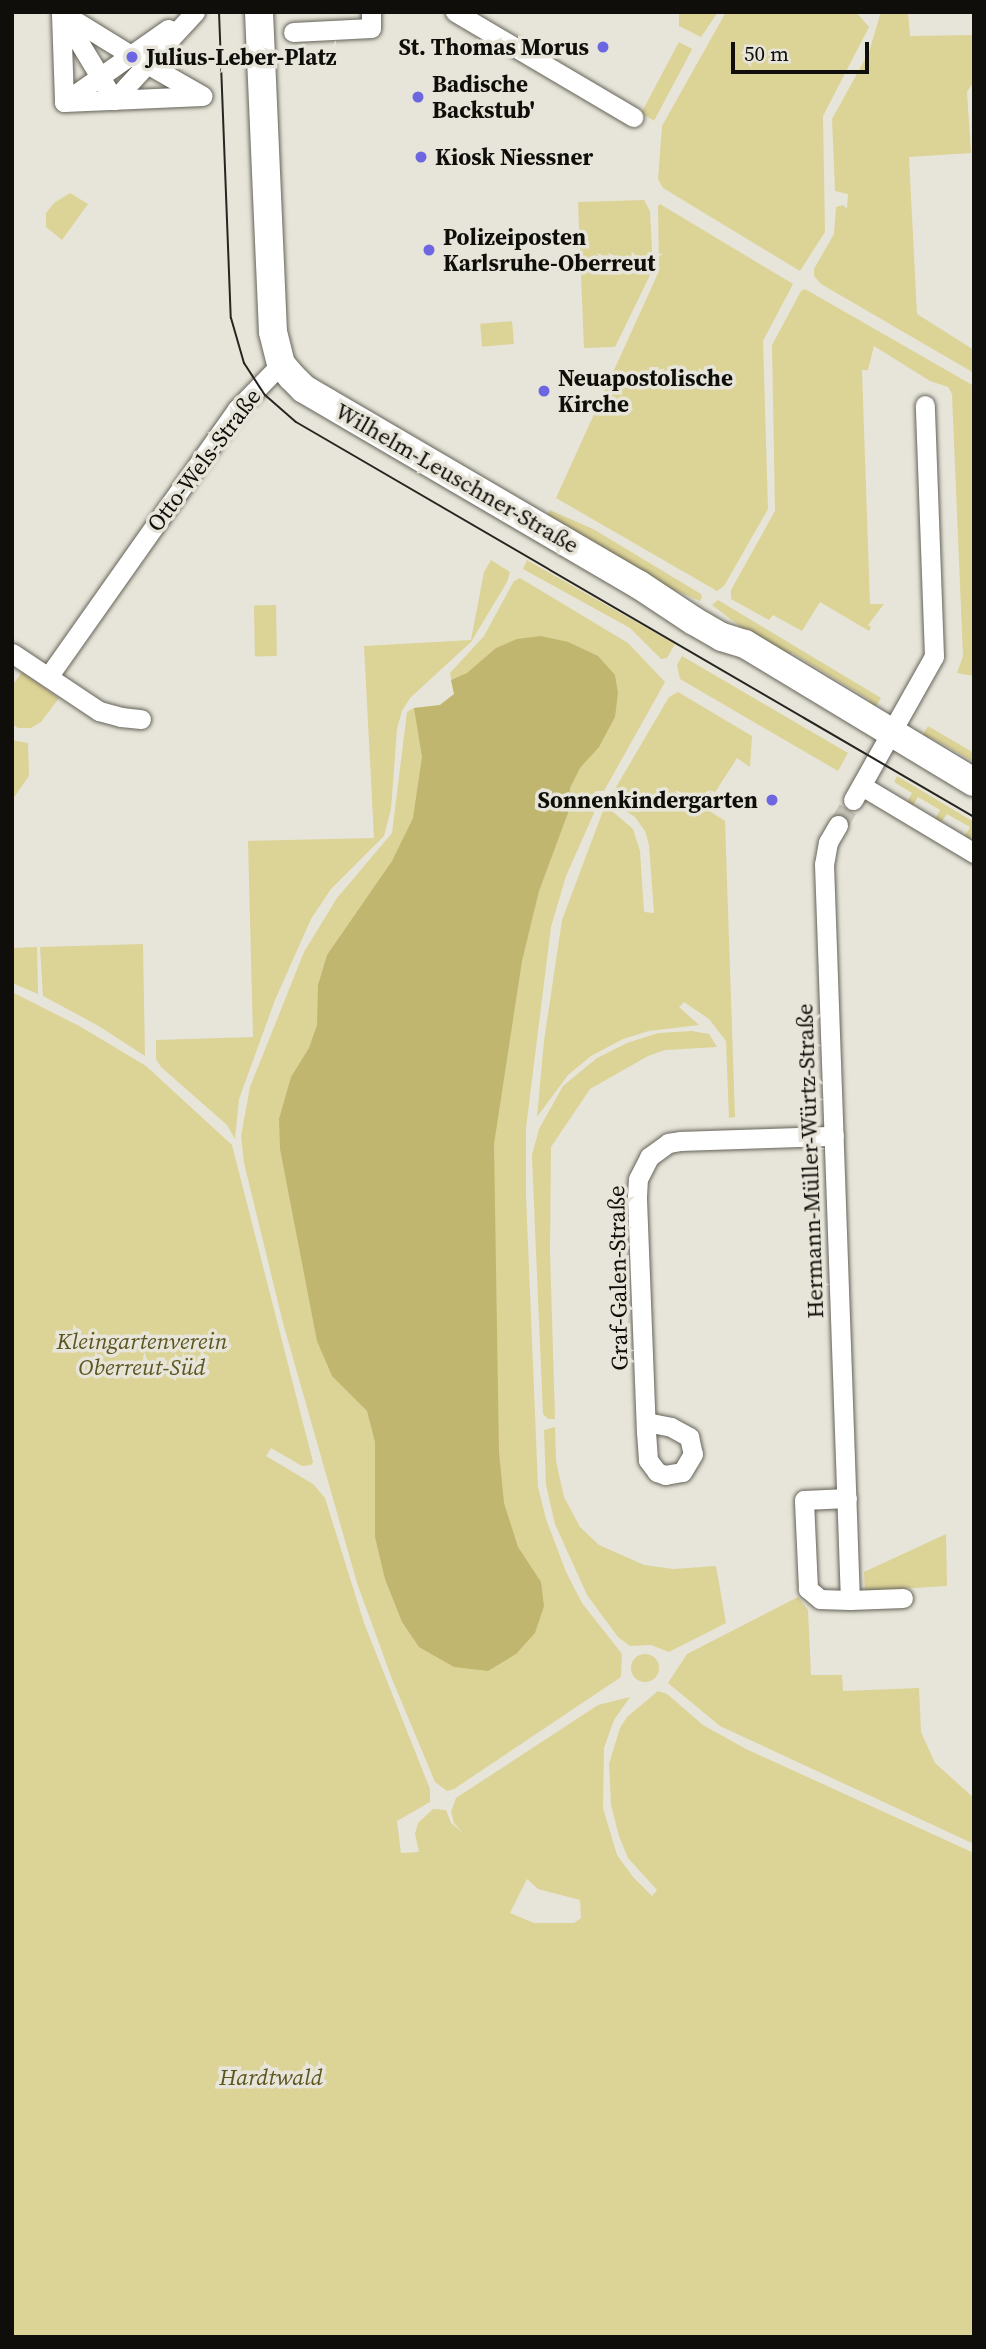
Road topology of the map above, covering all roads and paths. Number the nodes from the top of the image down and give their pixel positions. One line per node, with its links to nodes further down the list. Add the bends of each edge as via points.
1 (62, 12): 7 (street); 8 (street); 10 (street)
2 (193, 12): 7 (street)
3 (259, 12): 12 (street, via 273,332)
4 (371, 12): 6 (street, via 371,28)
5 (455, 12): 11 (street)
6 (306, 25)
7 (139, 59): 8 (street); 9 (street); 9 (street, via 203,96)
8 (99, 77): 9 (street); 10 (street)
9 (114, 100): 10 (street)
10 (64, 102)
11 (633, 117)
12 (282, 364): 15 (street, Otto-Wels-Straße, via 237,409); 17 (street, Wilhelm-Leuschner-Straße, via 304,389)
13 (925, 405): 17 (street, via 935,650 930,668)
14 (12, 653): 15 (street)
15 (48, 677): 16 (street, via 99,711)
16 (141, 719)
17 (892, 734): 18 (street, Wilhelm-Leuschner-Straße); 20 (street, via 857,793)
18 (974, 782)
19 (838, 825): 21 (street, Hermann-Müller-Würtz-Straße, via 828,842 824,864)
20 (974, 853)
21 (834, 1136): 22 (street, Graf-Galen-Straße, via 681,1141 668,1143 649,1157 637,1186); 23 (street, Hermann-Müller-Würtz-Straße)
22 (646, 1422)
23 (847, 1498): 25 (street, Hermann-Müller-Würtz-Straße); 25 (street, via 804,1500 811,1593 827,1601)
24 (903, 1598): 25 (street)
25 (850, 1600)

